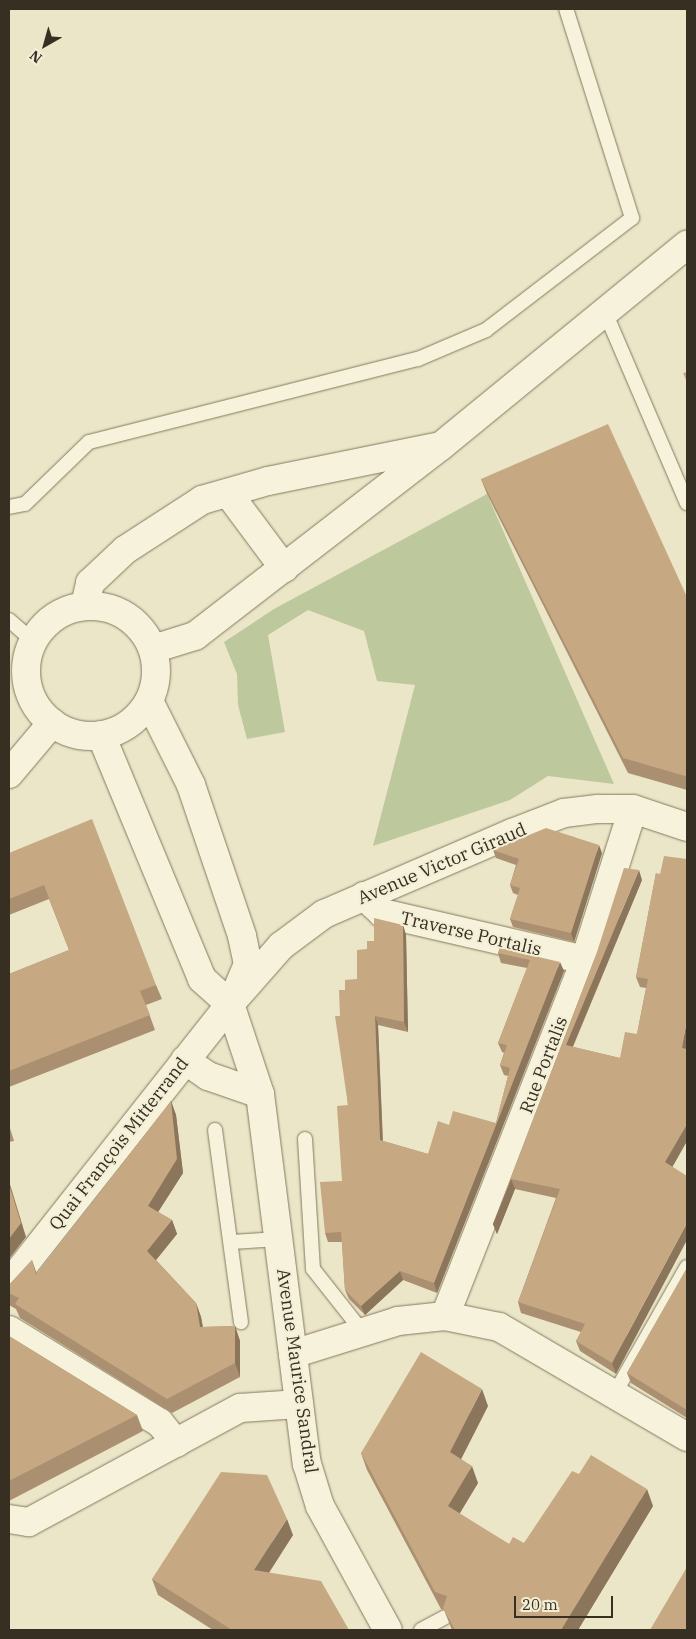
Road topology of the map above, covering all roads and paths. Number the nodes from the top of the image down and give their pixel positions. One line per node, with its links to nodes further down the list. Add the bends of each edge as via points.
1 (566, 9): 7 (lane, via 632,218 486,330 418,359 89,442 25,504)
2 (687, 245): 3 (street)
3 (605, 312): 4 (street); 6 (lane)
4 (441, 446): 5 (street); 8 (street)
5 (228, 493): 8 (street); 9 (street, via 202,500 125,550 90,583)
6 (687, 503)
7 (9, 507)
8 (284, 568): 12 (street, via 194,636)
9 (85, 605): 11 (street, via 58,615); 12 (street, via 107,607 127,616 144,631)
10 (9, 620): 11 (lane)
11 (33, 641): 14 (street, via 26,662 27,684 35,704)
12 (154, 650): 13 (street, via 157,670)
13 (149, 701): 15 (street, via 129,725); 21 (street, via 190,785 242,936 248,964)
14 (52, 723): 15 (street, via 68,732); 16 (street)
15 (101, 735): 21 (street, via 202,979)
16 (9, 774)
17 (633, 810): 18 (street, Avenue Victor Giraud); 19 (street, Avenue Victor Giraud, via 564,813); 20 (street, Rue Portalis)
18 (687, 827)
19 (364, 896): 20 (street, Traverse Portalis, via 382,913); 21 (street, Avenue Victor Giraud, via 300,930)
20 (585, 960): 30 (street, Rue Portalis)
21 (230, 1004): 22 (street, Quai François Mitterrand); 23 (street, Avenue Maurice Sandral)
22 (185, 1060): 23 (street, via 208,1076); 29 (street, Quai François Mitterrand)
23 (260, 1094): 26 (street, Avenue Maurice Sandral)
24 (215, 1130): 27 (lane)
25 (305, 1139): 33 (lane, via 313,1269)
26 (279, 1239): 27 (lane); 34 (street, Avenue Maurice Sandral)
27 (232, 1242): 31 (lane)
28 (687, 1267): 35 (lane)
29 (9, 1284)
30 (445, 1316): 33 (street); 35 (street, via 499,1327)
31 (242, 1322)
32 (9, 1330): 38 (street, via 160,1423)
33 (362, 1331): 34 (street)
34 (293, 1354): 36 (street, Avenue Maurice Sandral)
35 (615, 1393): 37 (street)
36 (299, 1404): 38 (street, via 240,1408); 41 (street, Avenue Maurice Sandral, via 307,1464 320,1506)
37 (687, 1437)
38 (176, 1443): 39 (street, via 29,1522)
39 (11, 1520)
40 (445, 1617): 42 (lane)
41 (388, 1630)
42 (421, 1630)

